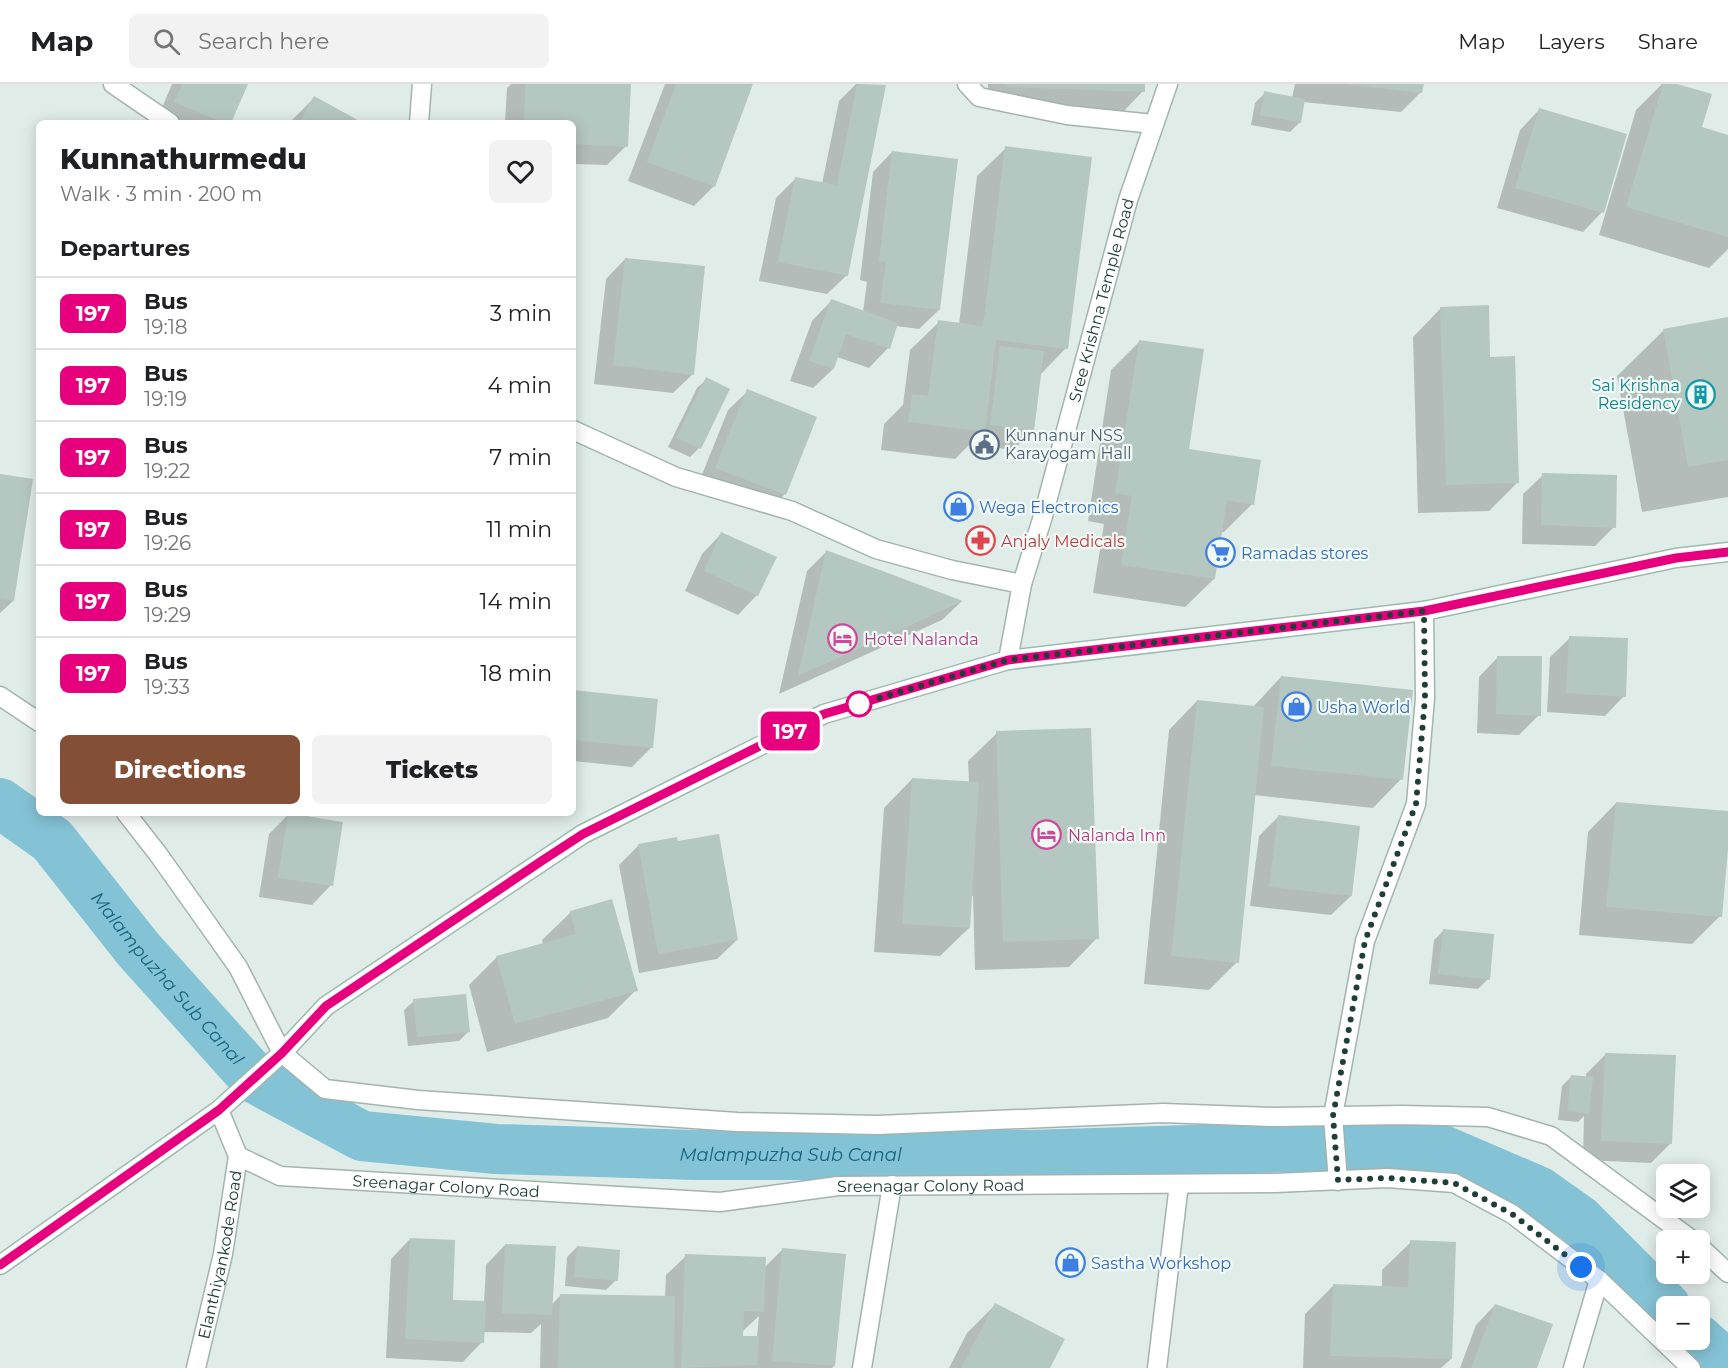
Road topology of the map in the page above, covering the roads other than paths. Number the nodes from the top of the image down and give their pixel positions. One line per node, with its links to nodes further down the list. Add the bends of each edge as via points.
1 (113, 84): 5 (street)
2 (422, 84): 6 (street)
3 (967, 84): 7 (street, via 979,97 1067,115)
4 (1168, 84): 7 (street, Sree Krishna Temple Road)
5 (166, 120)
6 (419, 120)
7 (1153, 124): 10 (street, Sree Krishna Temple Road, via 1128,200)
8 (576, 431): 10 (street, via 676,477 792,512 876,549)
9 (1728, 552): 11 (street, via 1676,558)
10 (1022, 584): 12 (street, Sree Krishna Temple Road)
11 (1424, 611): 12 (street); 18 (street, via 1425,698 1416,804 1365,941)
12 (1008, 660): 16 (street, via 824,714 583,834 326,1006)
13 (0, 696): 14 (street)
14 (36, 720)
15 (128, 816): 16 (street, via 238,967)
16 (282, 1053): 17 (street); 18 (street, via 325,1089 418,1100 737,1122 878,1125 1163,1113)
17 (219, 1110): 19 (street, Elanthiyankode Road); 25 (street)
18 (1333, 1116): 20 (street); 23 (street, via 1488,1117 1551,1136)
19 (238, 1156): 22 (street, Sreenagar Colony Road, via 280,1176 720,1202 838,1186); 28 (street, Elanthiyankode Road, via 223,1254)
20 (1338, 1180): 21 (street, Sreenagar Colony Road); 27 (street, Sreenagar Colony Road, via 1387,1178 1454,1183 1512,1214)
21 (1179, 1184): 22 (street, Sreenagar Colony Road); 30 (street)
22 (892, 1185): 29 (street)
23 (1678, 1230)
24 (1710, 1256): 26 (street)
25 (0, 1265)
26 (1728, 1273)
27 (1599, 1280): 31 (street); 32 (street, Sreenagar Colony Road)
28 (196, 1368)
29 (862, 1368)
30 (1157, 1368)
31 (1573, 1368)
32 (1691, 1368)

